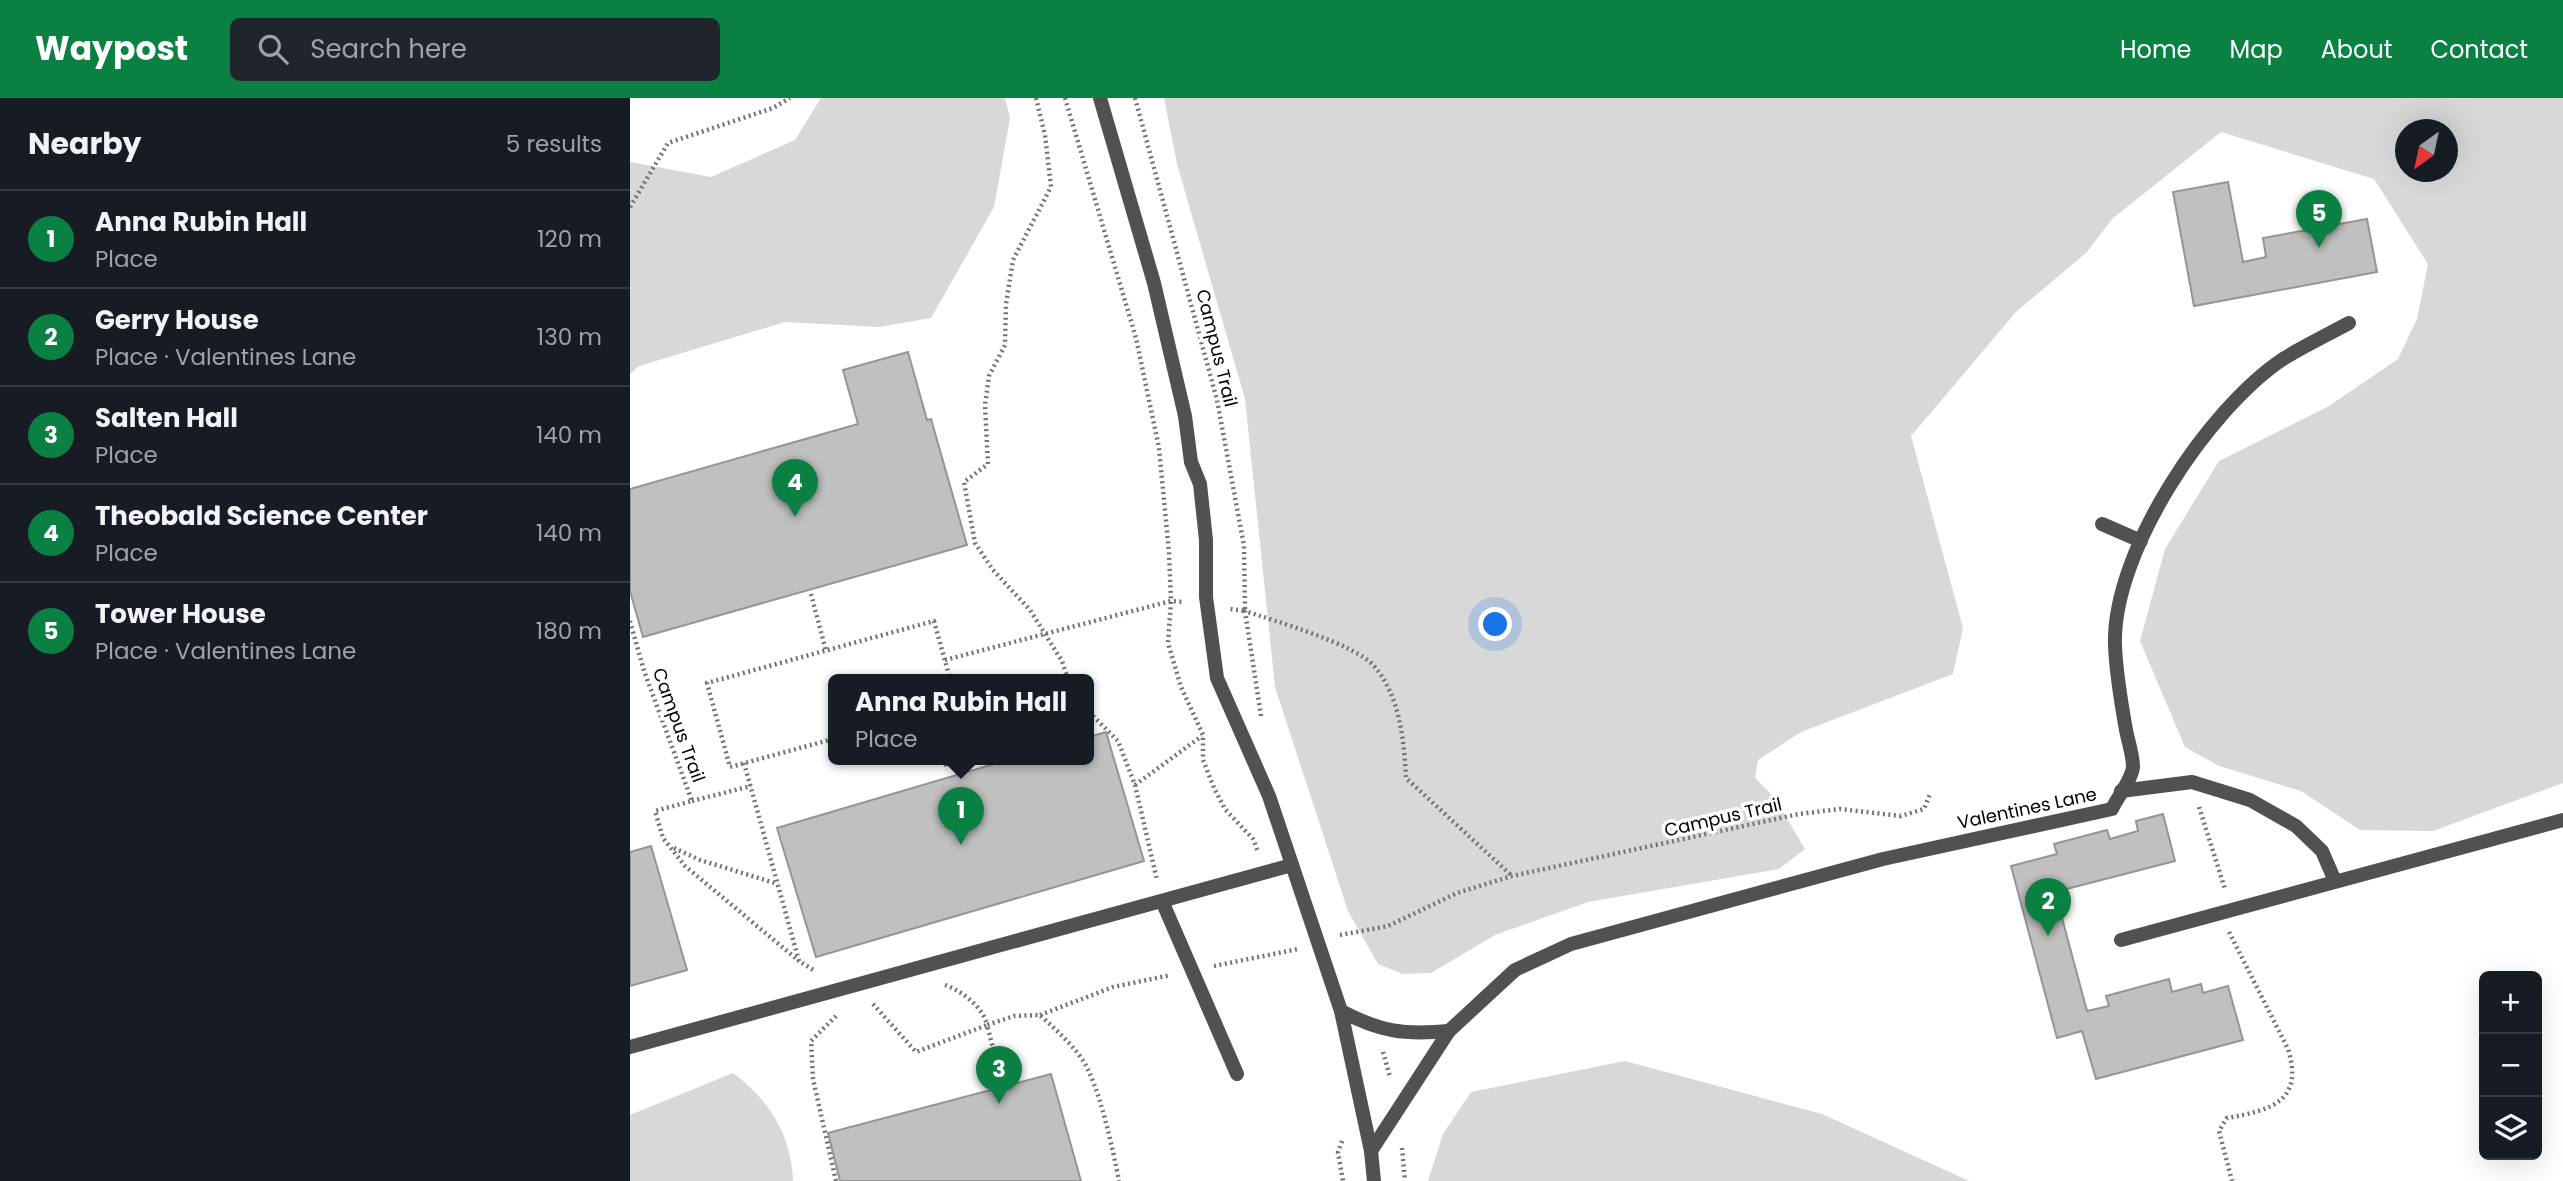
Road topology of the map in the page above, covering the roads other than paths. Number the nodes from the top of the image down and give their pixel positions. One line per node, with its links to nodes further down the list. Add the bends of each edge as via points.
1 (1100, 98): 7 (street, via 1154,283 1191,462 1200,484 1207,606 1217,678 1269,796)
2 (2349, 323): 4 (street, Valentines Lane, via 2282,360 2241,396 2186,460 2153,510)
3 (2102, 524): 4 (street)
4 (2141, 541): 5 (street, Valentines Lane, via 2115,642 2133,769)
5 (2121, 791): 8 (street, via 2192,782 2250,800 2296,826 2322,851); 12 (street, Valentines Lane, via 2112,810 1883,859 1571,944 1515,970)
6 (2563, 820): 8 (street)
7 (1292, 865): 9 (street); 11 (street)
8 (2335, 881): 10 (street)
9 (1162, 901): 13 (street); 14 (street)
10 (2121, 940)
11 (1341, 1010): 12 (street, via 1373,1028 1406,1033); 15 (street)
12 (1449, 1031): 15 (street, Valentines Lane)
13 (630, 1047)
14 (1237, 1074)
15 (1371, 1151): 16 (street)
16 (1374, 1181)

